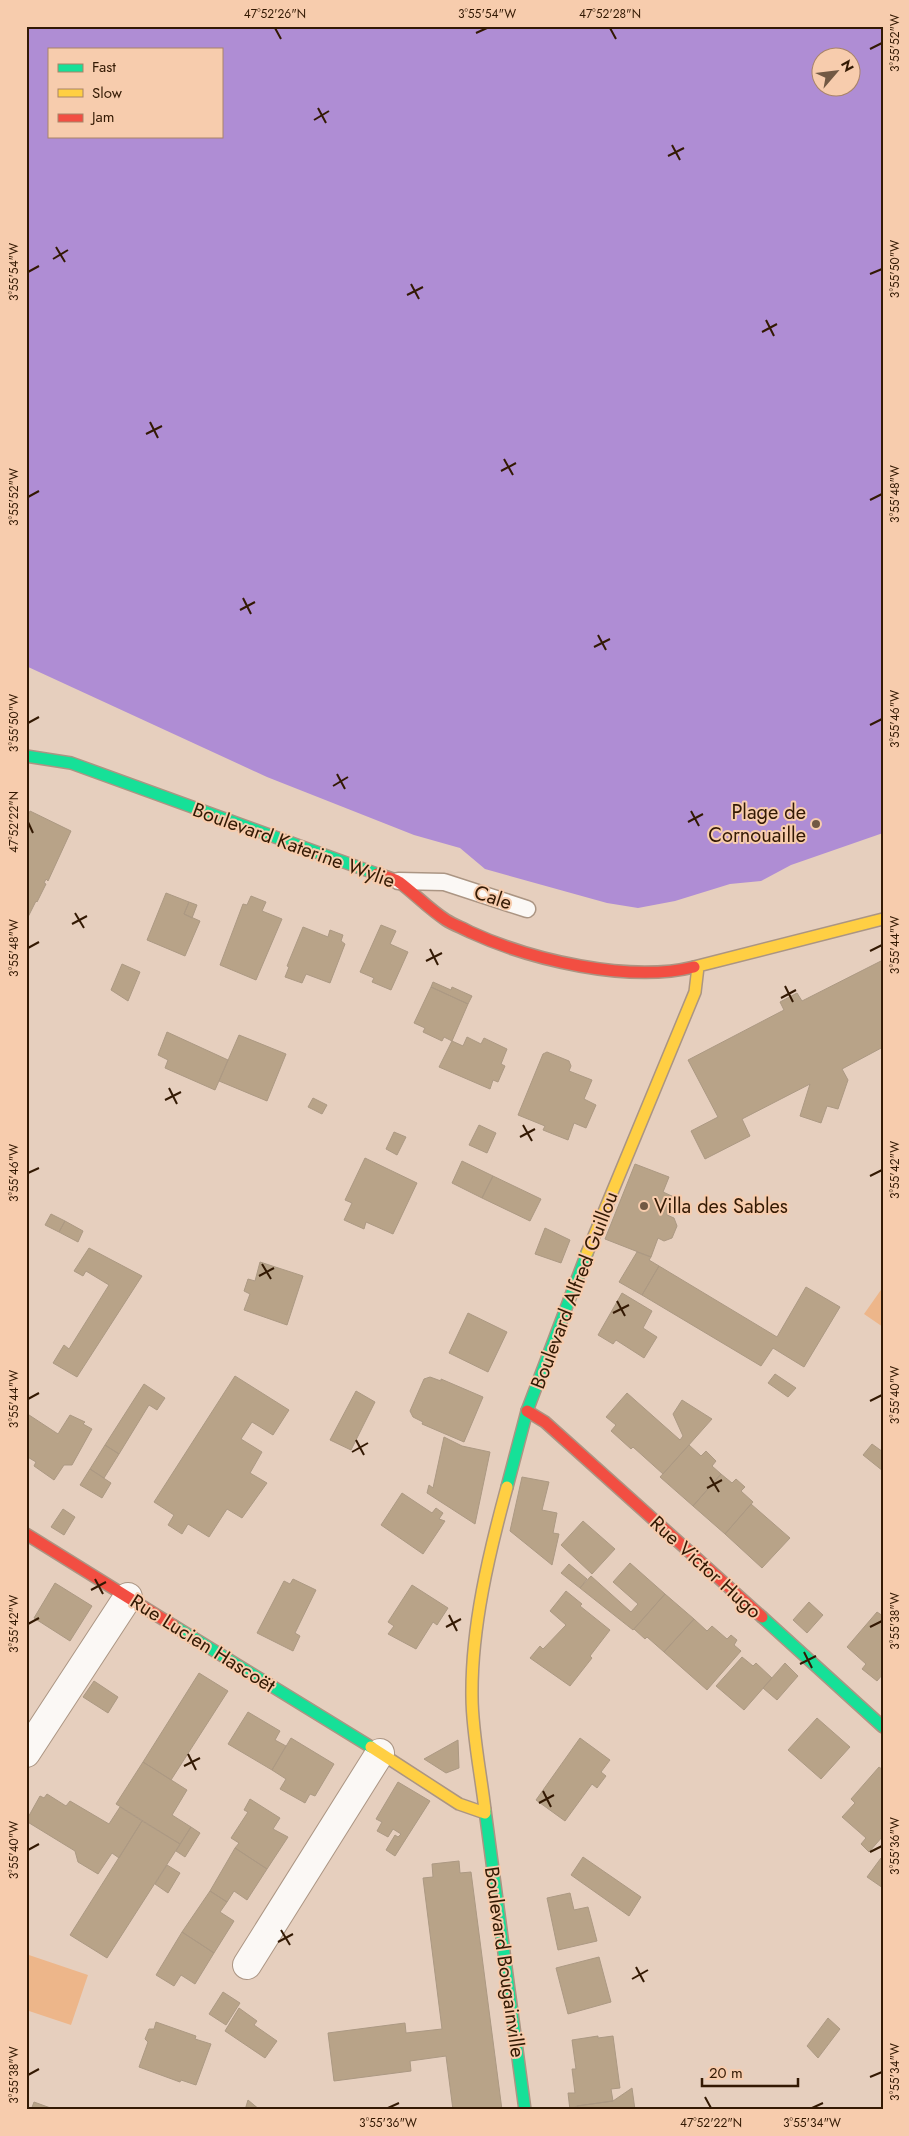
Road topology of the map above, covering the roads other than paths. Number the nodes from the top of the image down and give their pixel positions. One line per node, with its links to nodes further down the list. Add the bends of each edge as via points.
1 (26, 756): 2 (street, Boulevard Katerine Wylie, via 71,764)
2 (397, 881): 3 (lane, Cale, via 444,882); 5 (street, Boulevard Katerine Wylie, via 447,920 498,945 592,968 667,972)
3 (527, 908)
4 (883, 919): 5 (street)
5 (698, 967): 6 (street, Boulevard Alfred Guillou, via 695,992 589,1246)
6 (527, 1411): 9 (street, Rue Victor Hugo, via 545,1422); 12 (street, Boulevard Alfred Guillou, via 492,1546 474,1650 472,1698)
7 (26, 1534): 8 (street, Rue Lucien Hascoët)
8 (128, 1597): 10 (street, Rue Lucien Hascoët); 11 (street)
9 (883, 1727)
10 (380, 1752): 12 (street, Rue Lucien Hascoët, via 459,1804); 13 (street)
11 (26, 1753)
12 (485, 1813): 14 (street, Boulevard Bougainville)
13 (247, 1965)
14 (524, 2110)

